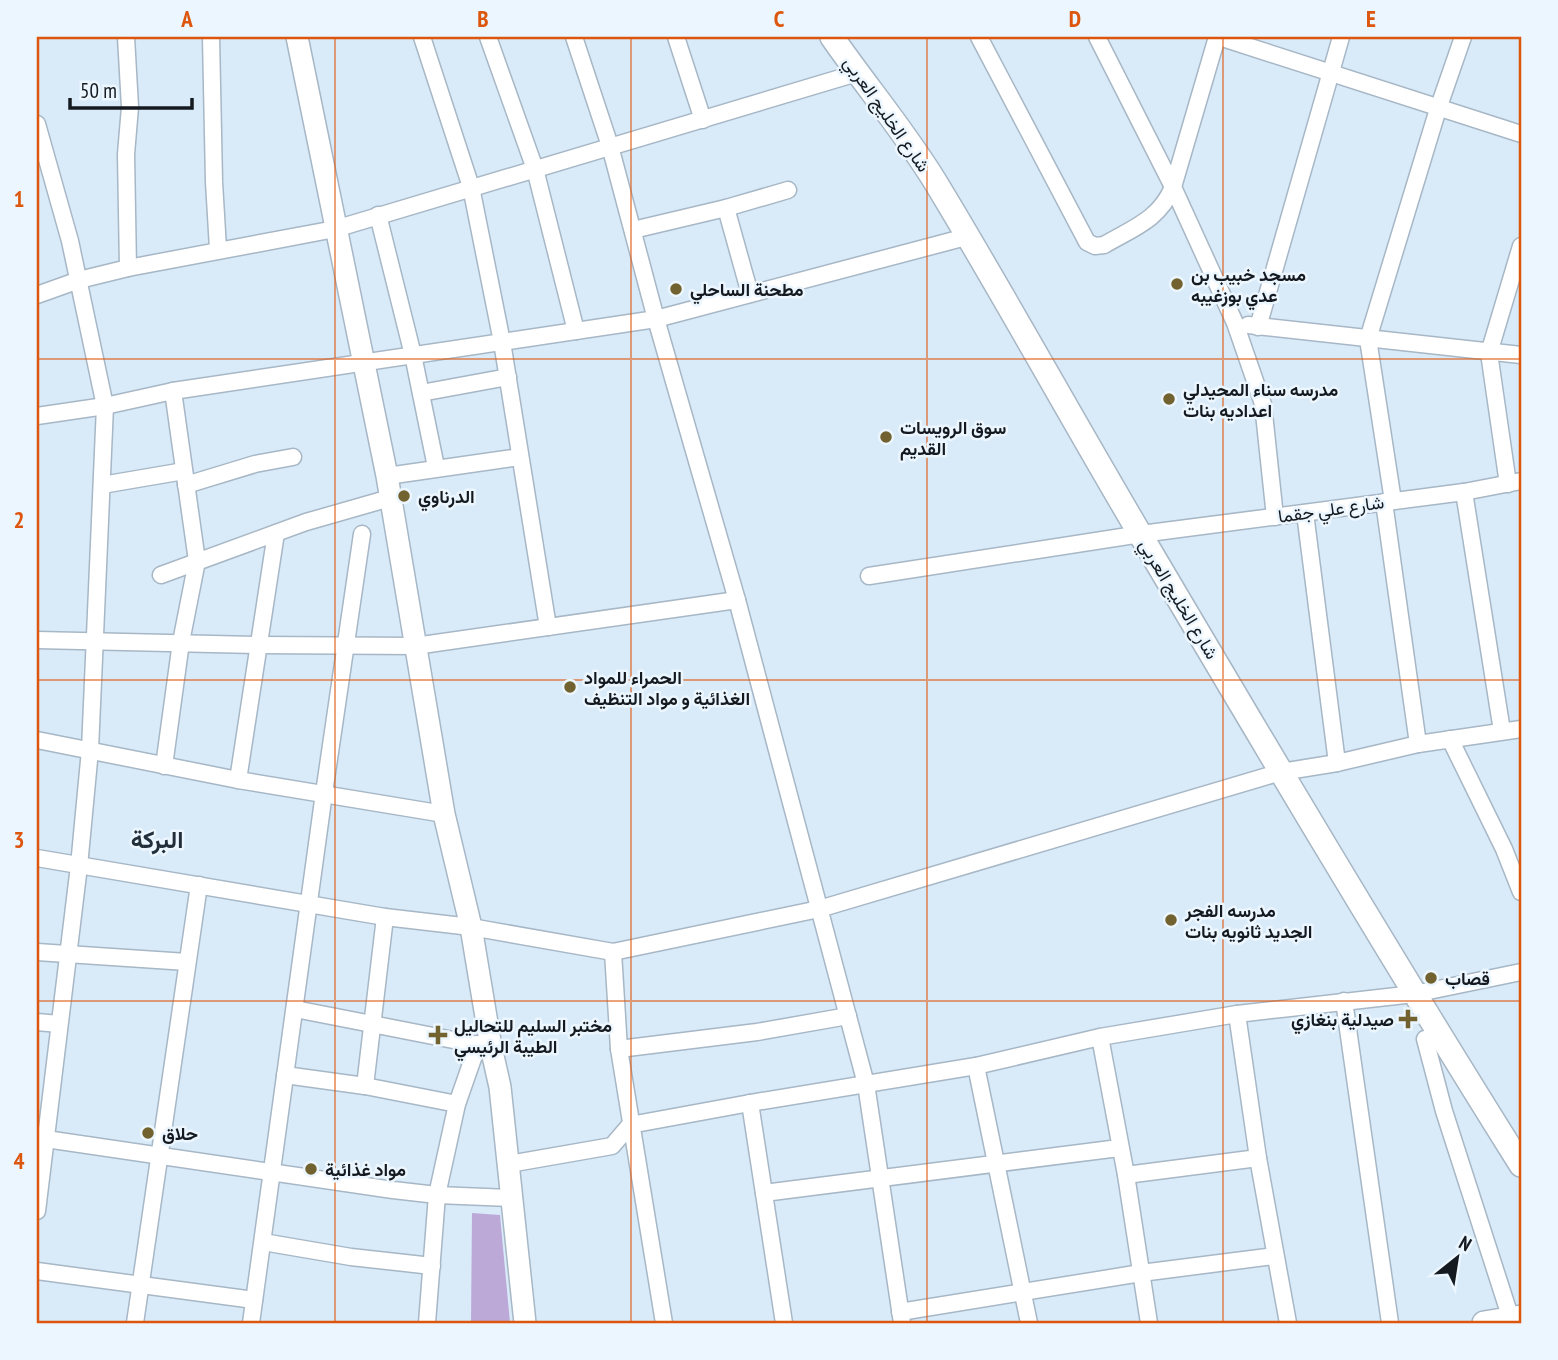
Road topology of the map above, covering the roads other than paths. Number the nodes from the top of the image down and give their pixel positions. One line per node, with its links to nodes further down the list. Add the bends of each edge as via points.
1 (126, 37): 34 (street)
2 (211, 37): 33 (street)
3 (297, 37): 29 (street)
4 (422, 37): 24 (street)
5 (488, 37): 23 (street)
6 (574, 37): 20 (street)
7 (676, 37): 17 (street)
8 (832, 37): 14 (main road, شارع الخليج العربي)
9 (979, 37): 25 (street, via 1087,242 1104,245 1155,215)
10 (1097, 37): 22 (street)
11 (1218, 37): 15 (street); 21 (street)
12 (1341, 37): 15 (street)
13 (1463, 37): 16 (street)
14 (857, 73): 17 (street); 31 (main road, شارع الخليج العربي, via 935,182)
15 (1329, 74): 16 (street); 40 (street)
16 (1438, 109): 19 (street); 42 (street)
17 (703, 120): 20 (street)
18 (37, 124): 35 (street)
19 (1521, 134)
20 (610, 146): 23 (street); 30 (street)
21 (1184, 149): 22 (street); 25 (street)
22 (1163, 167): 25 (street)
23 (536, 169): 24 (street); 41 (street)
24 (471, 187): 28 (street); 43 (street)
25 (1173, 187): 39 (street)
26 (788, 190): 27 (street)
27 (726, 208): 30 (street); 37 (street)
28 (378, 215): 29 (street); 45 (street)
29 (335, 229): 33 (street); 47 (street)
30 (633, 230): 38 (street)
31 (966, 237): 37 (street); 67 (main road, شارع الخليج العربي)
32 (1521, 246): 44 (street)
33 (218, 249): 34 (street)
34 (128, 268): 35 (street)
35 (79, 280): 36 (street); 51 (street)
36 (37, 295)
37 (750, 295): 38 (street)
38 (656, 319): 41 (street); 71 (street)
39 (1235, 323): 40 (street); 64 (street, via 1263,404)
40 (1258, 327): 42 (street)
41 (576, 331): 43 (street)
42 (1368, 339): 44 (street); 62 (street)
43 (502, 342): 45 (street); 48 (street)
44 (1489, 354): 46 (street); 58 (street)
45 (413, 355): 47 (street); 50 (street)
46 (1521, 355)
47 (363, 362): 49 (street); 56 (street)
48 (508, 377): 50 (street); 54 (street)
49 (173, 391): 51 (street); 57 (street)
50 (421, 393): 55 (street)
51 (105, 406): 52 (street); 59 (street)
52 (37, 416)
53 (293, 457): 57 (street)
54 (520, 457): 55 (street); 72 (street)
55 (436, 467): 56 (street)
56 (387, 476): 61 (street)
57 (185, 478): 59 (street); 68 (street)
58 (1515, 483): 60 (street, شارع علي جقما)
59 (103, 485): 74 (street)
60 (1464, 492): 62 (street, شارع علي جقما); 80 (street)
61 (390, 498): 65 (street); 78 (street)
62 (1389, 501): 63 (street, شارع علي جقما); 83 (street)
63 (1305, 513): 64 (street, شارع علي جقما); 85 (street)
64 (1275, 517): 67 (street, شارع علي جقما)
65 (276, 533): 68 (street); 76 (street)
66 (362, 534): 77 (street)
67 (1141, 534): 70 (street, شارع علي جقما); 87 (main road, شارع الخليج العربي)
68 (197, 561): 69 (street); 75 (street)
69 (161, 575)
70 (869, 576)
71 (737, 600): 72 (street); 98 (street)
72 (548, 627): 78 (street)
73 (37, 640): 74 (street)
74 (94, 640): 75 (street); 84 (street)
75 (181, 642): 76 (street); 86 (street)
76 (259, 645): 77 (street); 88 (street)
77 (345, 645): 78 (street); 89 (street)
78 (415, 646): 90 (street)
79 (1521, 729): 80 (street)
80 (1502, 731): 81 (street)
81 (1450, 739): 83 (street); 92 (street)
82 (37, 740): 84 (street)
83 (1418, 744): 85 (street)
84 (90, 750): 86 (street); 94 (street)
85 (1338, 763): 87 (street)
86 (164, 766): 88 (street)
87 (1282, 772): 98 (street); 106 (main road, شارع الخليج العربي)
88 (238, 780): 89 (street)
89 (324, 793): 90 (street); 97 (street)
90 (444, 814): 100 (street)
91 (1521, 844): 92 (street)
92 (1504, 849): 96 (street)
93 (37, 858): 94 (street)
94 (79, 866): 95 (street); 103 (street)
95 (199, 885): 97 (street); 104 (street)
96 (1521, 892)
97 (310, 904): 99 (street); 108 (street)
98 (819, 909): 101 (street); 110 (street)
99 (385, 917): 100 (street); 112 (street)
100 (471, 927): 101 (street); 116 (street)
101 (613, 952): 117 (street)
102 (37, 953): 103 (street)
103 (67, 956): 104 (street); 113 (street)
104 (187, 962): 127 (street)
105 (1521, 972): 106 (street)
106 (1414, 994): 107 (street); 131 (main road, شارع الخليج العربي)
107 (1344, 1001): 109 (street); 158 (street)
108 (295, 1009): 112 (street); 119 (street)
109 (1237, 1014): 114 (street); 128 (street)
110 (848, 1016): 117 (street); 120 (street)
111 (37, 1022): 113 (street)
112 (372, 1023): 116 (street); 121 (street)
113 (59, 1024): 125 (street)
114 (1100, 1037): 118 (street); 126 (street)
115 (1425, 1039): 148 (street, via 1444,1111)
116 (485, 1046): 123 (street); 130 (street, via 500,1087)
117 (619, 1049): 124 (street)
118 (976, 1066): 120 (street); 129 (street)
119 (285, 1074): 121 (street); 132 (street)
120 (866, 1084): 122 (street); 134 (street)
121 (365, 1086): 123 (street)
122 (750, 1103): 124 (street); 135 (street)
123 (457, 1104): 136 (street)
124 (630, 1125): 130 (street, via 611,1146); 153 (street)
125 (41, 1138): 127 (street); 138 (street)
126 (1119, 1148): 129 (street); 133 (street)
127 (160, 1157): 132 (street); 144 (street)
128 (1258, 1158): 133 (street); 140 (street)
129 (996, 1163): 134 (street); 145 (street)
130 (509, 1164): 137 (street)
131 (1521, 1165)
132 (271, 1173): 136 (street); 139 (street)
133 (1126, 1175): 143 (street)
134 (880, 1178): 135 (street); 147 (street)
135 (764, 1193): 154 (street)
136 (437, 1195): 137 (street); 141 (street)
137 (512, 1198): 152 (street)
138 (37, 1212)
139 (263, 1242): 141 (street); 146 (street)
140 (1274, 1255): 143 (street); 157 (street)
141 (432, 1266): 151 (street)
142 (37, 1271): 144 (street)
143 (1141, 1273): 145 (street); 156 (street)
144 (140, 1284): 146 (street); 149 (street)
145 (1023, 1293): 147 (street); 155 (street)
146 (254, 1300): 150 (street)
147 (901, 1317)
148 (1516, 1318): 159 (main road)
149 (135, 1323)
150 (251, 1323)
151 (427, 1323)
152 (525, 1323)
153 (664, 1323)
154 (784, 1323)
155 (1029, 1323)
156 (1149, 1323)
157 (1288, 1323)
158 (1390, 1323)
159 (1484, 1323)

